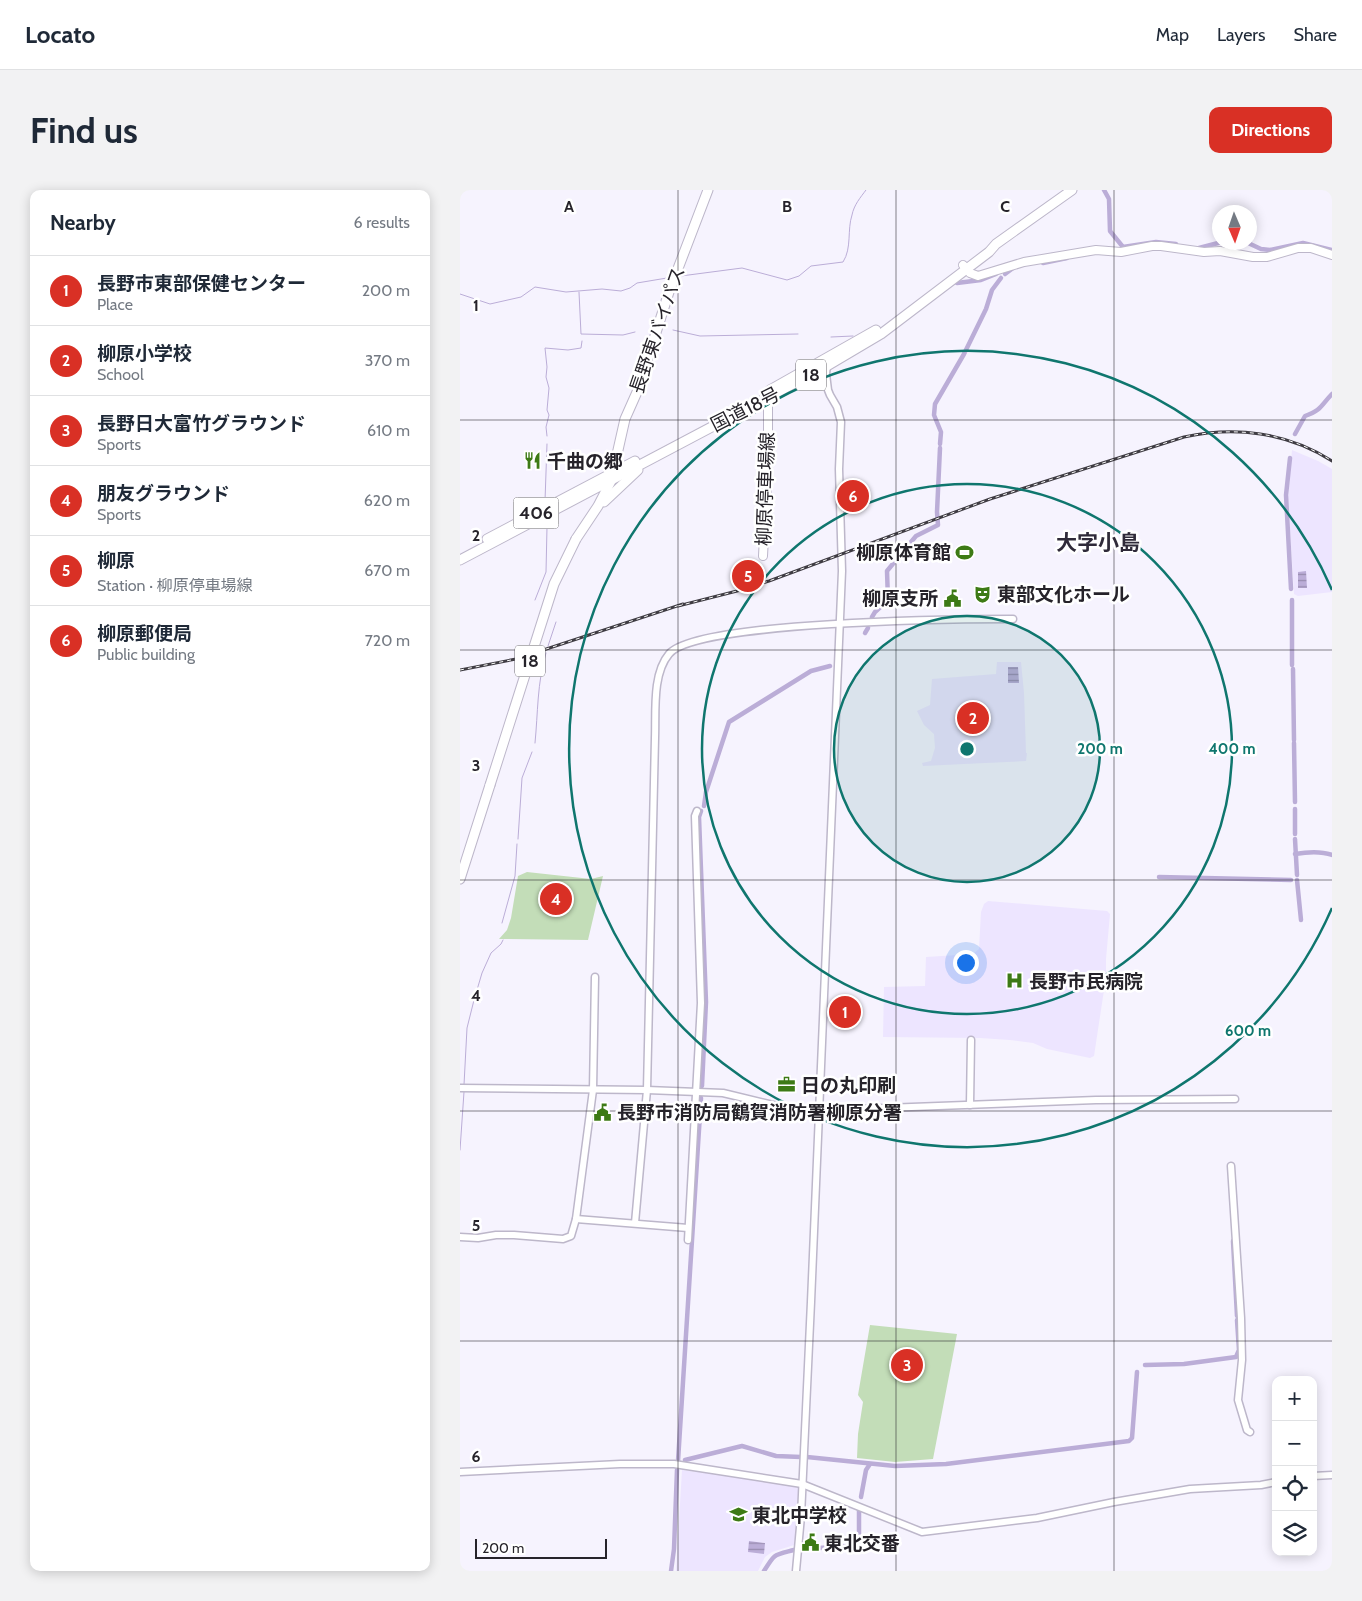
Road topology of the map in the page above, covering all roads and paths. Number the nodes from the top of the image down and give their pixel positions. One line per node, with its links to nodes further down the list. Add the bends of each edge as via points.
1 (708, 190): 8 (highway, 長野東バイパス / 18, via 625,419)
2 (1072, 190): 4 (highway, 国道18号 / 18)
3 (1332, 255): 4 (main road, via 1311,248 1260,257 1152,246 1121,252 1096,250 1024,262 978,276)
4 (965, 267): 5 (highway, 国道18号 / 18, via 881,334)
5 (827, 362): 6 (highway, 国道18号 / 18); 15 (street, via 828,390 838,407 841,422)
6 (768, 394): 7 (highway, 国道18号 / 18); 8 (highway, 国道18号 / 18); 12 (main road, 柳原停車場線)
7 (665, 451): 8 (highway, 国道18号 / 18); 10 (highway)
8 (612, 477): 9 (highway, 406); 10 (highway, 18); 11 (highway, 406)
9 (581, 497): 10 (highway, via 592,499); 13 (highway, 406)
10 (597, 508): 17 (highway, 18, bridge, via 576,539 554,584)
11 (460, 554)
12 (763, 556)
13 (460, 560)
14 (1012, 619): 15 (street)
15 (840, 624): 22 (street, via 702,639 674,649 661,666 655,738); 26 (street)
16 (697, 811): 23 (street, via 701,1002)
17 (460, 879)
18 (595, 977): 21 (street)
19 (971, 1040): 25 (street)
20 (460, 1088): 21 (street)
21 (594, 1090): 22 (street); 28 (street)
22 (648, 1090): 23 (street); 29 (street)
23 (696, 1092): 26 (street, via 722,1093 786,1108); 30 (street)
24 (1235, 1099): 25 (street)
25 (970, 1105): 26 (street)
26 (819, 1110): 38 (street)
27 (1231, 1166): 33 (street, via 1241,1318 1242,1360 1238,1400)
28 (576, 1219): 29 (street); 31 (street, via 568,1238)
29 (635, 1223): 30 (street)
30 (688, 1228): 32 (street)
31 (460, 1237)
32 (688, 1240)
33 (1250, 1432)
34 (460, 1472): 38 (street, via 674,1464)
35 (1317, 1476): 36 (street)
36 (1332, 1476)
37 (1272, 1483): 38 (street, via 1190,1489 1038,1518 922,1532)
38 (802, 1484): 39 (street)
39 (796, 1571)

